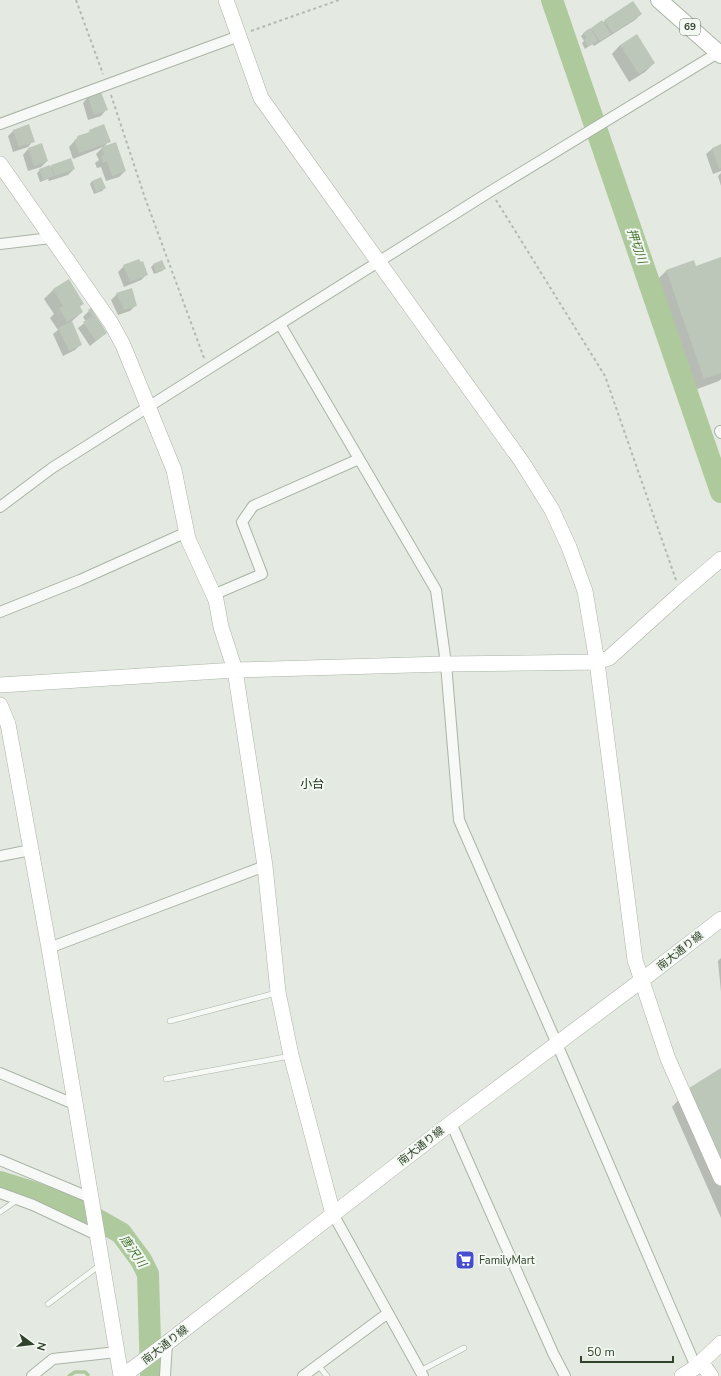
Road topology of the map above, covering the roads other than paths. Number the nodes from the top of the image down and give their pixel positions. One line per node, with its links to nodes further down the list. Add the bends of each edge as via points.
1 (226, 0): 3 (street)
2 (659, 0): 4 (main road, 69)
3 (239, 36): 5 (street); 9 (street, via 261,98)
4 (720, 53): 9 (street)
5 (0, 124)
6 (0, 164): 7 (street)
7 (51, 238): 8 (street); 11 (street, via 114,328)
8 (0, 244)
9 (379, 263): 10 (street); 18 (street, via 522,462 552,510 585,591)
10 (280, 324): 11 (street); 12 (street)
11 (148, 407): 13 (street, via 52,468); 14 (street, via 174,470)
12 (359, 459): 16 (street, via 253,506 242,522 262,574); 19 (street, via 436,590)
13 (0, 507)
14 (187, 532): 16 (street); 17 (street, via 80,580)
15 (721, 559): 18 (street, via 609,658)
16 (214, 595): 20 (street)
17 (0, 612)
18 (597, 662): 19 (street); 28 (street, via 635,960)
19 (446, 664): 20 (street); 31 (street, via 459,820)
20 (235, 670): 21 (street); 25 (street)
21 (0, 685)
22 (0, 705): 23 (street, via 8,724)
23 (31, 850): 24 (street); 27 (street)
24 (0, 856)
25 (265, 866): 27 (street); 29 (street)
26 (721, 919): 28 (street, 南大通り線)
27 (49, 948): 35 (street)
28 (642, 980): 31 (street, 南大通り線); 38 (street, via 668,1059)
29 (278, 992): 30 (lane); 32 (street)
30 (170, 1021)
31 (557, 1044): 36 (street, 南大通り線); 53 (street)
32 (291, 1056): 34 (lane); 43 (street)
33 (0, 1073): 35 (street)
34 (166, 1079)
35 (74, 1104): 41 (street)
36 (451, 1123): 43 (street, 南大通り線); 60 (street)
37 (0, 1160): 41 (street)
38 (721, 1178)
39 (0, 1193): 40 (street)
40 (18, 1200): 42 (lane); 44 (street)
41 (92, 1202): 44 (street)
42 (0, 1212)
43 (333, 1214): 47 (street); 49 (street, 南大通り線)
44 (96, 1233): 45 (street)
45 (102, 1263): 46 (lane); 51 (street)
46 (48, 1304)
47 (388, 1313): 52 (street); 54 (street)
48 (721, 1343): 53 (street)
49 (164, 1346): 56 (street, 南大通り線); 57 (street)
50 (464, 1348): 54 (lane)
51 (117, 1352): 55 (street, via 53,1359); 56 (street)
52 (318, 1364): 58 (street); 59 (lane)
53 (698, 1364): 61 (street); 62 (street)
54 (421, 1374)
55 (32, 1376)
56 (122, 1376)
57 (165, 1376)
58 (302, 1376)
59 (327, 1376)
60 (565, 1376)
61 (682, 1376)
62 (710, 1376)

